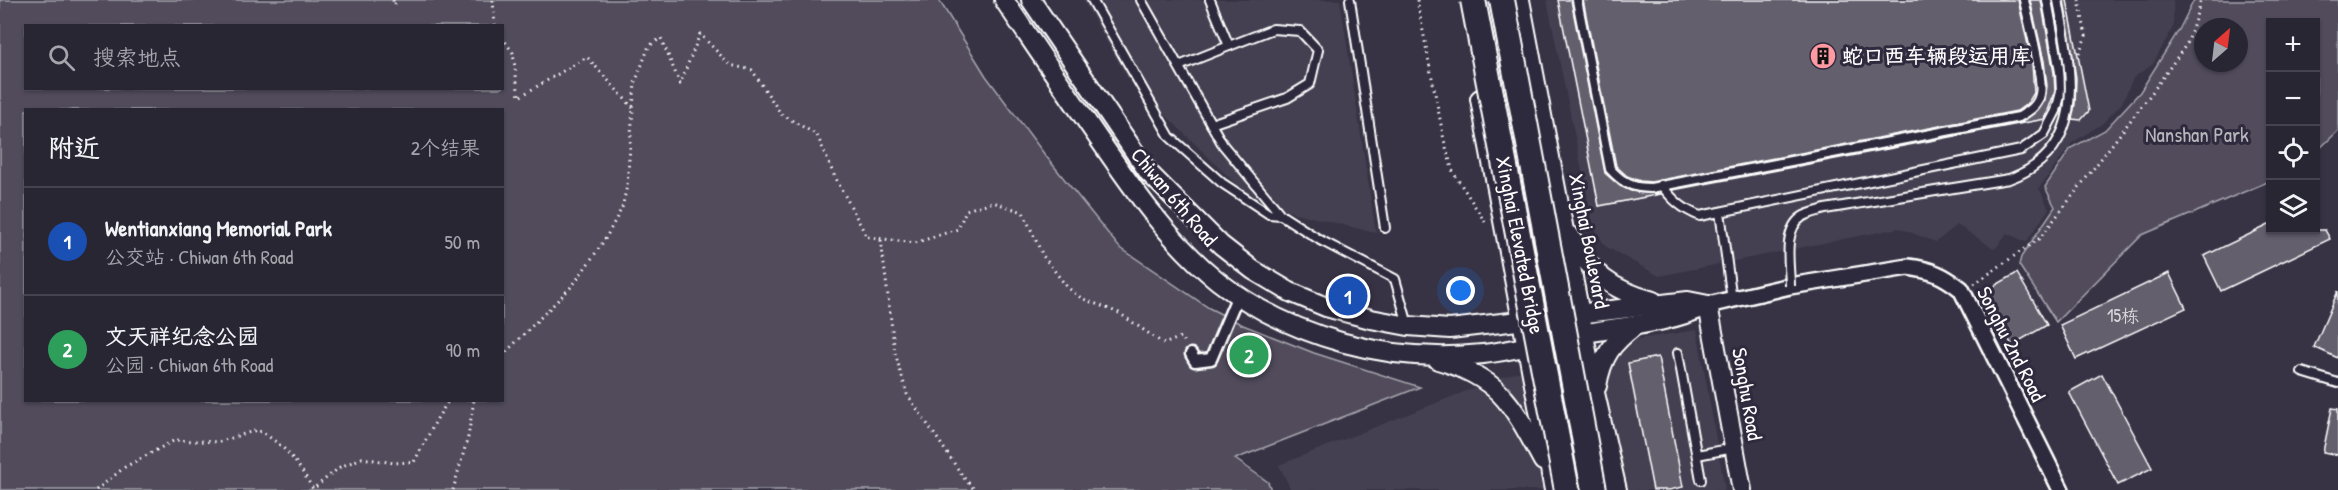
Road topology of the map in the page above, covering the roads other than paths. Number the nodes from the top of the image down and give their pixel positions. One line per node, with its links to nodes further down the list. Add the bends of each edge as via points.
1 (1004, 0): 24 (street, Chiwan 6th Road, via 1158,220 1194,259)
2 (1031, 0): 31 (street, Chiwan 6th Road, via 1149,173 1221,245 1290,292 1326,307)
3 (1092, 0): 20 (lane, via 1170,137 1221,183 1269,214)
4 (1141, 0): 16 (lane)
5 (1210, 0): 15 (lane)
6 (1350, 0): 22 (lane)
7 (1461, 0): 29 (street)
8 (1473, 0): 43 (main road, Xinghai Elevated Bridge, bridge)
9 (1502, 0): 44 (main road, Xinghai Elevated Bridge, bridge)
10 (1520, 0): 21 (street, Xinghai Boulevard)
11 (1577, 0): 12 (lane, via 1611,169 1629,185 1651,188 2019,117 2033,109 2041,81)
12 (2024, 0)
13 (2047, 0): 19 (lane, via 2061,72 2061,92 2044,134 2021,150)
14 (2058, 0): 23 (lane, bridge, via 2071,77 2070,101 2067,121 2042,160 2009,179 1826,209 1802,217 1789,241)
15 (1228, 46): 16 (lane); 17 (lane, via 1273,29 1299,31 1318,50 1310,84 1287,98)
16 (1179, 66): 17 (lane)
17 (1211, 124): 20 (lane, via 1223,145)
18 (1661, 185): 19 (lane, via 1686,210 1700,216)
19 (1720, 212): 25 (lane)
20 (1281, 215): 31 (lane, via 1395,279)
21 (1562, 221): 26 (street, via 1587,264 1600,278 1633,296); 28 (street, Xinghai Boulevard)
22 (1385, 228)
23 (1790, 286): 25 (street, Songhu 2nd Road); 47 (street, Songhu 2nd Road, via 1908,267 1928,269 1961,289)
24 (1238, 295): 35 (street, via 1211,358 1195,361); 36 (street, Chiwan 6th Road, via 1285,322 1331,340)
25 (1732, 300): 27 (street, Songhu 2nd Road)
26 (1666, 304): 27 (street, via 1688,301); 28 (street)
27 (1708, 306): 30 (street, via 1689,315); 40 (street, Songhu Road)
28 (1580, 313): 29 (street, Chiwan 6th Road); 32 (street, Xinghai Boulevard)
29 (1521, 320): 31 (street, Chiwan 6th Road, via 1450,329); 33 (street)
30 (1638, 324): 32 (street); 39 (street, via 1622,335 1605,356)
31 (1408, 326)
32 (1584, 333): 33 (street, Chiwan 6th Road); 39 (street, Xinghai Boulevard)
33 (1526, 347): 36 (street, Chiwan 6th Road, via 1480,354); 43 (street)
34 (1678, 353): 41 (lane)
35 (1191, 354)
36 (1421, 355): 43 (street, via 1475,373 1492,386 1522,423)
37 (2302, 372): 38 (lane)
38 (2338, 382)
39 (1595, 393): 45 (street, Xinghai Boulevard)
40 (1734, 448): 41 (lane); 46 (street, Songhu Road)
41 (1697, 455): 42 (lane)
42 (1701, 480)
43 (1558, 486)
44 (1594, 490)
45 (1617, 490)
46 (1742, 490)
47 (2061, 490)

